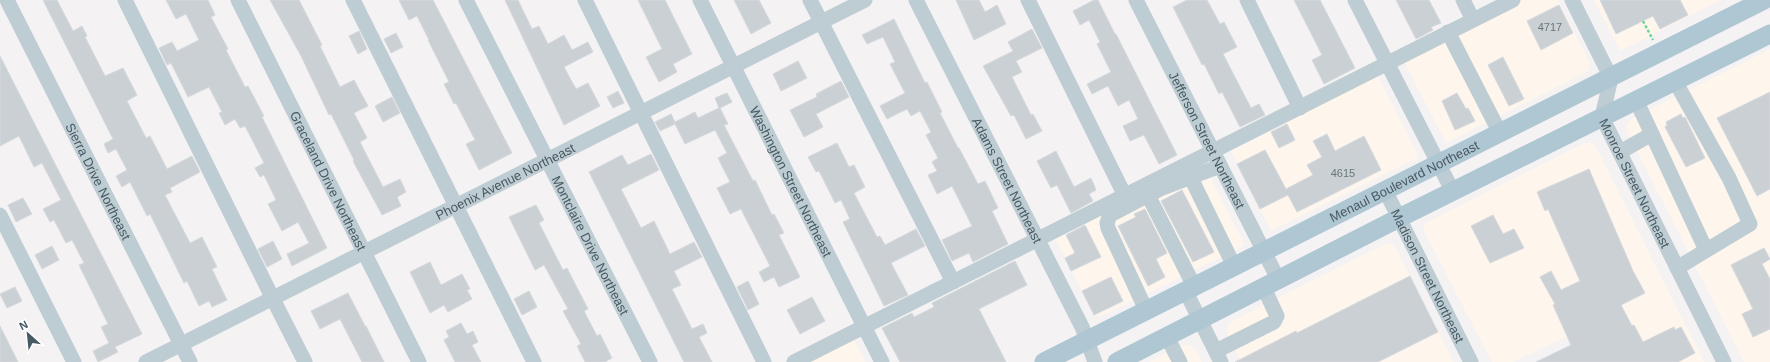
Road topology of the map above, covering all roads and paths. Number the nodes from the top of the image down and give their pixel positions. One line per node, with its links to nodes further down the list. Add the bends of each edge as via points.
1 (7, 0): 63 (street, Sierra Drive Northeast)
2 (125, 0): 57 (street)
3 (238, 0): 50 (street, Graceland Drive Northeast)
4 (353, 0): 45 (street)
5 (466, 0): 37 (street, Montclaire Drive Northeast)
6 (585, 0): 31 (street)
7 (700, 0): 26 (street, Washington Street Northeast)
8 (810, 0): 21 (street)
9 (864, 0): 21 (street, Phoenix Avenue Northeast)
10 (916, 0): 48 (street, Adams Street Northeast)
11 (1028, 0): 44 (street)
12 (1136, 0): 35 (street, Jefferson Street Northeast)
13 (1247, 0): 30 (street)
14 (1355, 0): 25 (street)
15 (1463, 0): 19 (street)
16 (1513, 0): 19 (street)
17 (1572, 0): 27 (street)
18 (1764, 0): 27 (main road, Menaul Boulevard Northeast)
19 (1473, 20): 22 (street)
20 (1643, 21): 24 (path)
21 (821, 22): 26 (street, Phoenix Avenue Northeast); 54 (street)
22 (1448, 32): 25 (street); 33 (street)
23 (1770, 34): 28 (main road)
24 (1653, 41)
25 (1386, 63): 30 (street); 38 (street)
26 (733, 66): 31 (street, Phoenix Avenue Northeast); 60 (street, Washington Street Northeast)
27 (1611, 78): 32 (street, Monroe Street Northeast); 33 (main road, Menaul Boulevard Northeast)
28 (1674, 81): 29 (main road); 49 (street, via 1729,178 1750,224)
29 (1636, 100): 32 (main road); 34 (street)
30 (1300, 108): 35 (street)
31 (641, 112): 37 (street, Phoenix Avenue Northeast); 72 (street)
32 (1602, 117): 36 (street, Monroe Street Northeast); 42 (main road)
33 (1500, 133): 38 (main road, Menaul Boulevard Northeast)
34 (1652, 134): 36 (street); 49 (street)
35 (1213, 152): 39 (street, Jefferson Street Northeast); 44 (street)
36 (1620, 152): 53 (street, Monroe Street Northeast)
37 (546, 159): 45 (street, Phoenix Avenue Northeast); 71 (street, Montclaire Drive Northeast)
38 (1438, 163): 41 (main road, Menaul Boulevard Northeast); 42 (street)
39 (1220, 166): 40 (street); 51 (street, Jefferson Street Northeast)
40 (1191, 178): 43 (street); 52 (street)
41 (1385, 190): 47 (street, Madison Street Northeast); 51 (main road, Menaul Boulevard Northeast)
42 (1453, 192): 47 (main road)
43 (1148, 195): 56 (street); 58 (street, via 1110,215 1107,222)
44 (1125, 196): 48 (street)
45 (456, 206): 50 (street, Phoenix Avenue Northeast); 70 (street)
46 (0, 215): 65 (street)
47 (1399, 218): 55 (main road); 79 (street, Madison Street Northeast)
48 (1037, 240): 54 (street); 62 (street, Adams Street Northeast)
49 (1706, 250): 53 (street)
50 (363, 252): 57 (street, Phoenix Avenue Northeast); 69 (street, Graceland Drive Northeast)
51 (1264, 252): 52 (main road, Menaul Boulevard Northeast); 55 (street, Jefferson Street Northeast)
52 (1234, 266): 56 (main road, Menaul Boulevard Northeast)
53 (1677, 268): 80 (street, Monroe Street Northeast)
54 (953, 282): 60 (street)
55 (1271, 284): 59 (main road); 64 (street, Jefferson Street Northeast, via 1277,316 1274,322)
56 (1190, 288): 58 (main road, Menaul Boulevard Northeast); 59 (street)
57 (273, 299): 63 (street, Phoenix Avenue Northeast); 68 (street)
58 (1146, 310): 62 (main road, Menaul Boulevard Northeast)
59 (1200, 320): 61 (main road); 64 (street)
60 (864, 327): 73 (street); 74 (street, Washington Street Northeast)
61 (1167, 337): 77 (main road); 78 (street)
62 (1088, 340): 75 (main road, Menaul Boulevard Northeast); 76 (street, Adams Street Northeast)
63 (182, 344): 66 (street, Phoenix Avenue Northeast); 67 (street, Sierra Drive Northeast)
64 (1218, 357)
65 (74, 362)
66 (146, 362)
67 (190, 362)
68 (306, 362)
69 (419, 362)
70 (534, 362)
71 (650, 362)
72 (764, 362)
73 (794, 362)
74 (882, 362)
75 (1044, 362)
76 (1095, 362)
77 (1117, 362)
78 (1180, 362)
79 (1471, 362)
80 (1724, 362)

